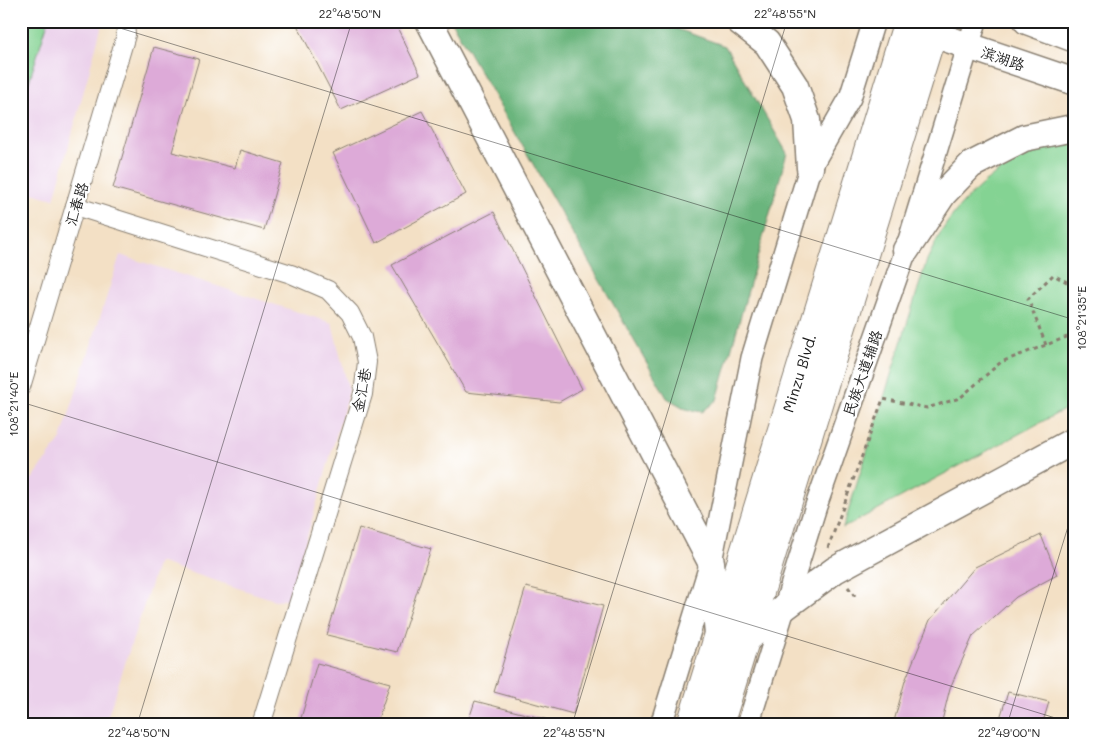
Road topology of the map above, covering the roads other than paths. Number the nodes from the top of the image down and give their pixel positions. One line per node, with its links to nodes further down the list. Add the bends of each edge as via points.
1 (126, 21): 14 (street, 汇春路, via 126,35)
2 (429, 21): 18 (main road)
3 (739, 21): 13 (main road, via 767,43 795,86 807,120)
4 (874, 21): 13 (street, via 850,98)
5 (976, 21): 10 (street, 民族大道辅路)
6 (1027, 21): 9 (main road)
7 (903, 23): 8 (main road, 滨湖路); 20 (highway, Minzu Blvd.)
8 (934, 28): 10 (main road, 滨湖路); 21 (highway, Minzu Blvd.)
9 (1075, 39)
10 (968, 46): 11 (main road, 滨湖路); 15 (street, 民族大道辅路)
11 (1075, 82)
12 (1075, 132): 15 (main road, via 1068,130 1024,138 971,165 943,194)
13 (810, 168): 18 (street, via 752,358)
14 (75, 206): 16 (street, 汇春路); 22 (street, 金汇巷, via 291,274 328,290 350,313 362,337 367,362 363,394)
15 (906, 250): 19 (street, 民族大道辅路, via 816,506)
16 (21, 387)
17 (1075, 440): 19 (main road, via 835,570)
18 (711, 562): 20 (main road); 23 (street)
19 (785, 607): 21 (main road); 26 (street, 民族大道辅路)
20 (718, 634): 24 (highway, Minzu Blvd.)
21 (745, 640): 25 (highway, Minzu Blvd.)
22 (261, 725)
23 (661, 725)
24 (690, 725)
25 (719, 725)
26 (748, 725)

